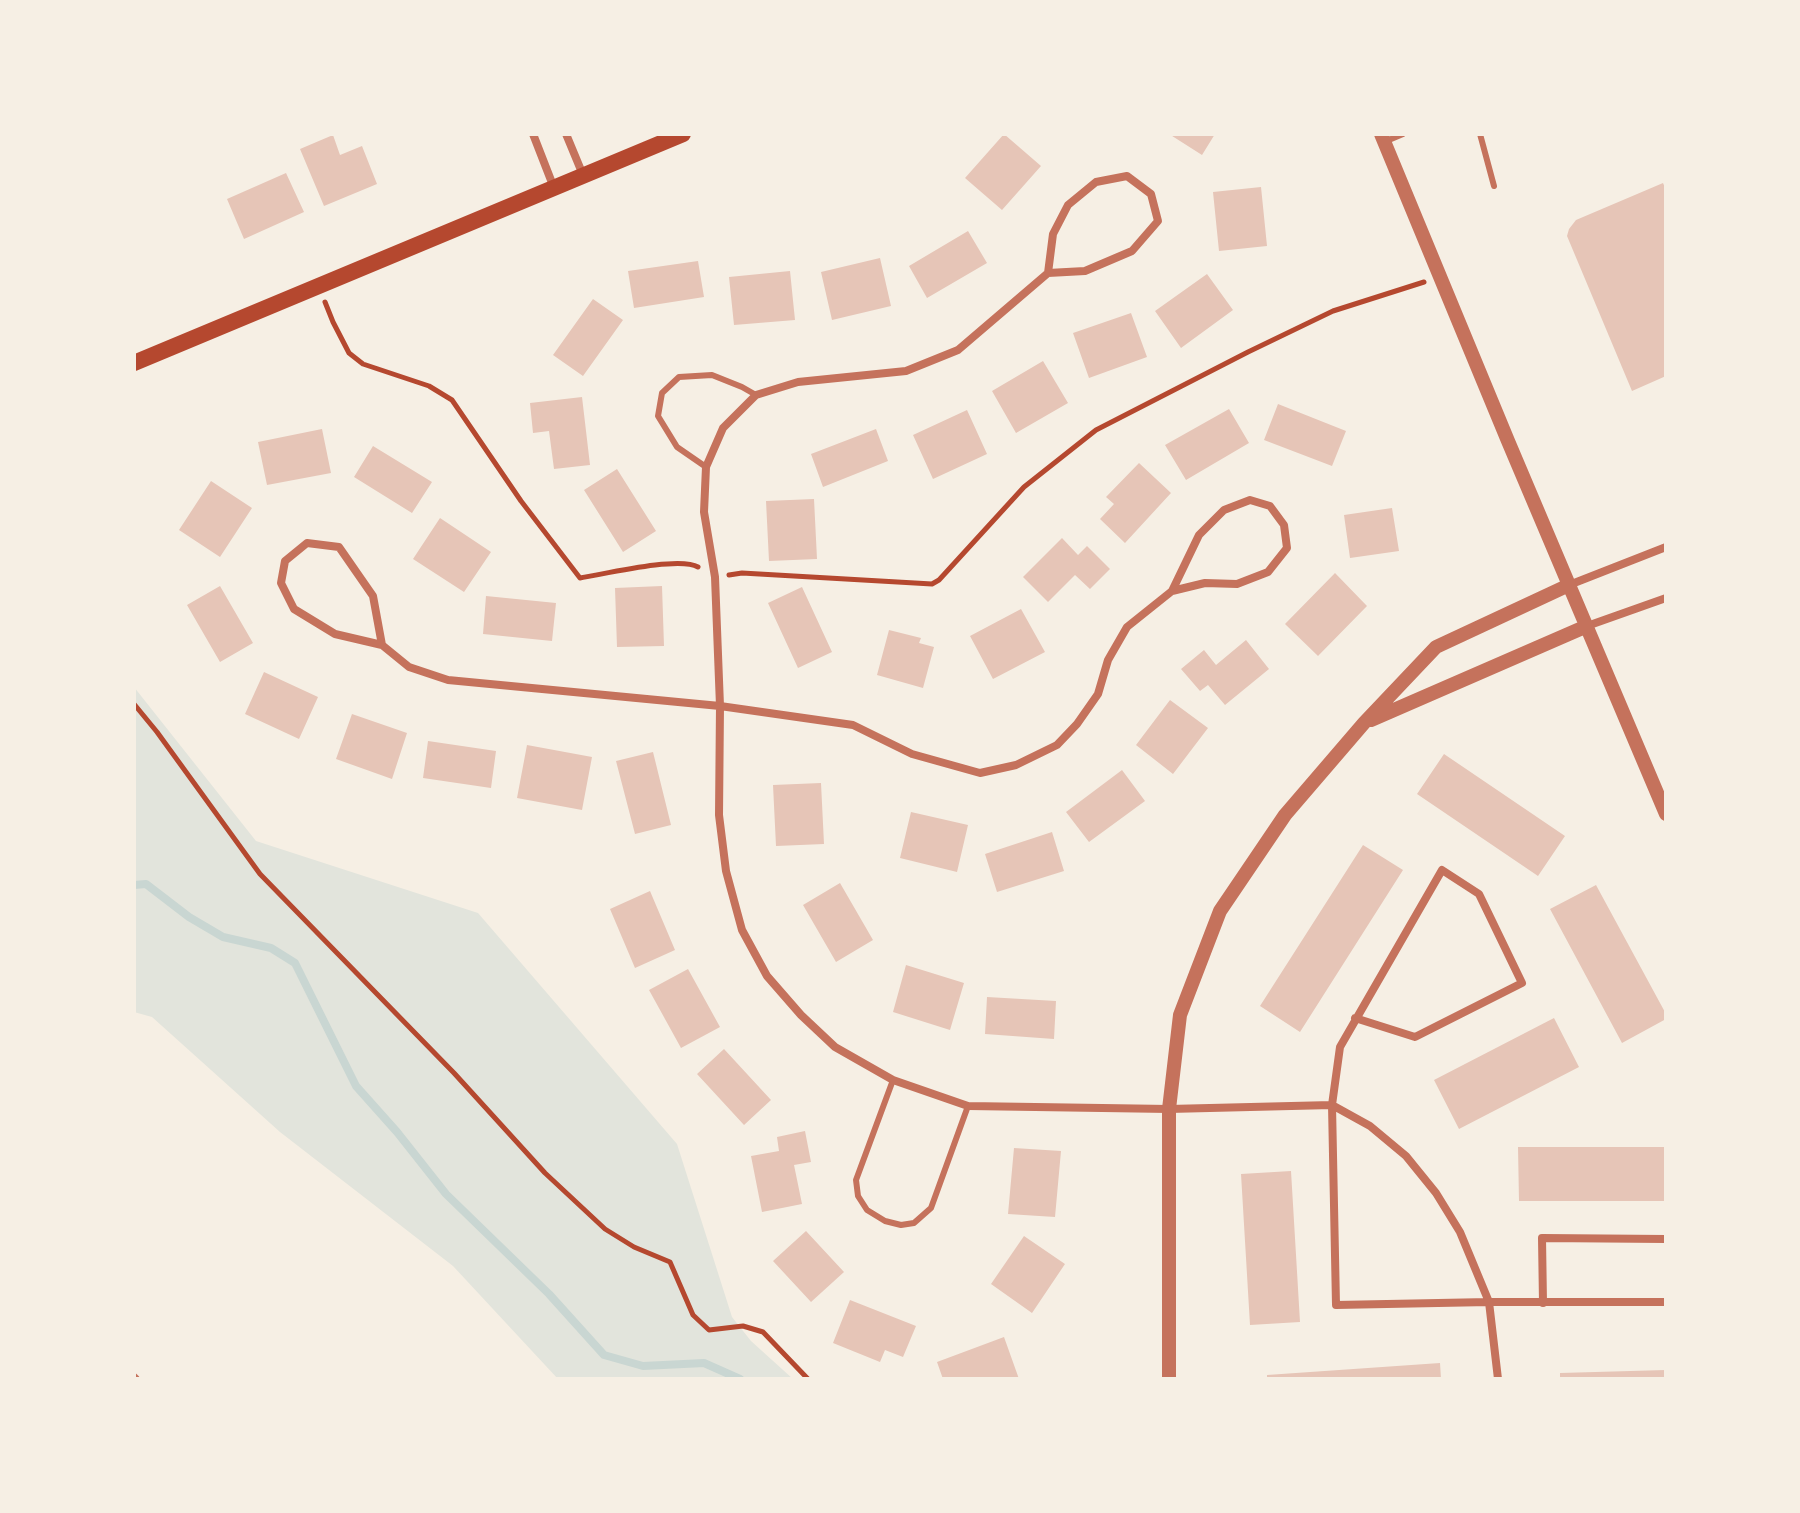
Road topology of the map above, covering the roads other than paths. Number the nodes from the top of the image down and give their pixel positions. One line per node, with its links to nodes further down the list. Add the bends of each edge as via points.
1 (533, 134): 9 (street)
2 (566, 134): 7 (street)
3 (683, 134): 7 (main road)
4 (1403, 134): 6 (lane)
5 (1480, 134): 8 (lane)
6 (1383, 138): 15 (street)
7 (583, 175): 9 (main road)
8 (1494, 186)
9 (554, 188): 11 (main road)
10 (1048, 273): 10 (street, via 1085,271 1132,251 1158,221 1151,194 1127,176 1096,182 1068,205 1053,234); 12 (street, via 958,350 906,371 798,382)
11 (134, 363)
12 (756, 395): 13 (street, via 723,428); 13 (lane, via 712,375 679,377 662,393 658,416 677,447)
13 (706, 467): 20 (street, via 704,512 715,577)
14 (1666, 547): 15 (street)
15 (1569, 585): 18 (street); 21 (street, via 1436,647)
16 (1172, 591): 16 (street, via 1205,583 1237,584 1268,572 1287,548 1284,525 1270,506 1250,500 1224,510 1199,535); 20 (street, via 1127,627 1108,660 1098,694 1077,724 1057,745 1016,765 980,773 912,754 853,725)
17 (1666, 598): 18 (street)
18 (1587, 626): 21 (street); 22 (street)
19 (382, 645): 19 (street, via 373,596 339,547 307,543 285,561 281,583 294,609 335,634); 20 (street, via 409,667 448,680)
20 (720, 706): 24 (street, via 719,815 726,871 742,930 767,976 801,1015 835,1047)
21 (1364, 723): 27 (street, via 1285,815 1220,911 1180,1015)
22 (1666, 814)
23 (1355, 1018): 23 (street, via 1415,1037 1522,983 1479,894 1442,870); 25 (street, via 1340,1047)
24 (893, 1080): 26 (street); 26 (lane, via 856,1180 867,1210 885,1221 914,1223 931,1208)
25 (1332, 1105): 27 (street); 29 (street, via 1370,1126 1406,1156 1436,1193 1460,1232); 29 (street, via 1336,1305)
26 (968, 1106): 27 (street)
27 (1169, 1109): 32 (street)
28 (1666, 1239): 31 (street, via 1542,1238)
29 (1489, 1302): 31 (street); 33 (street)
30 (1666, 1302): 31 (street)
31 (1543, 1303)
32 (1169, 1379)
33 (1498, 1379)

